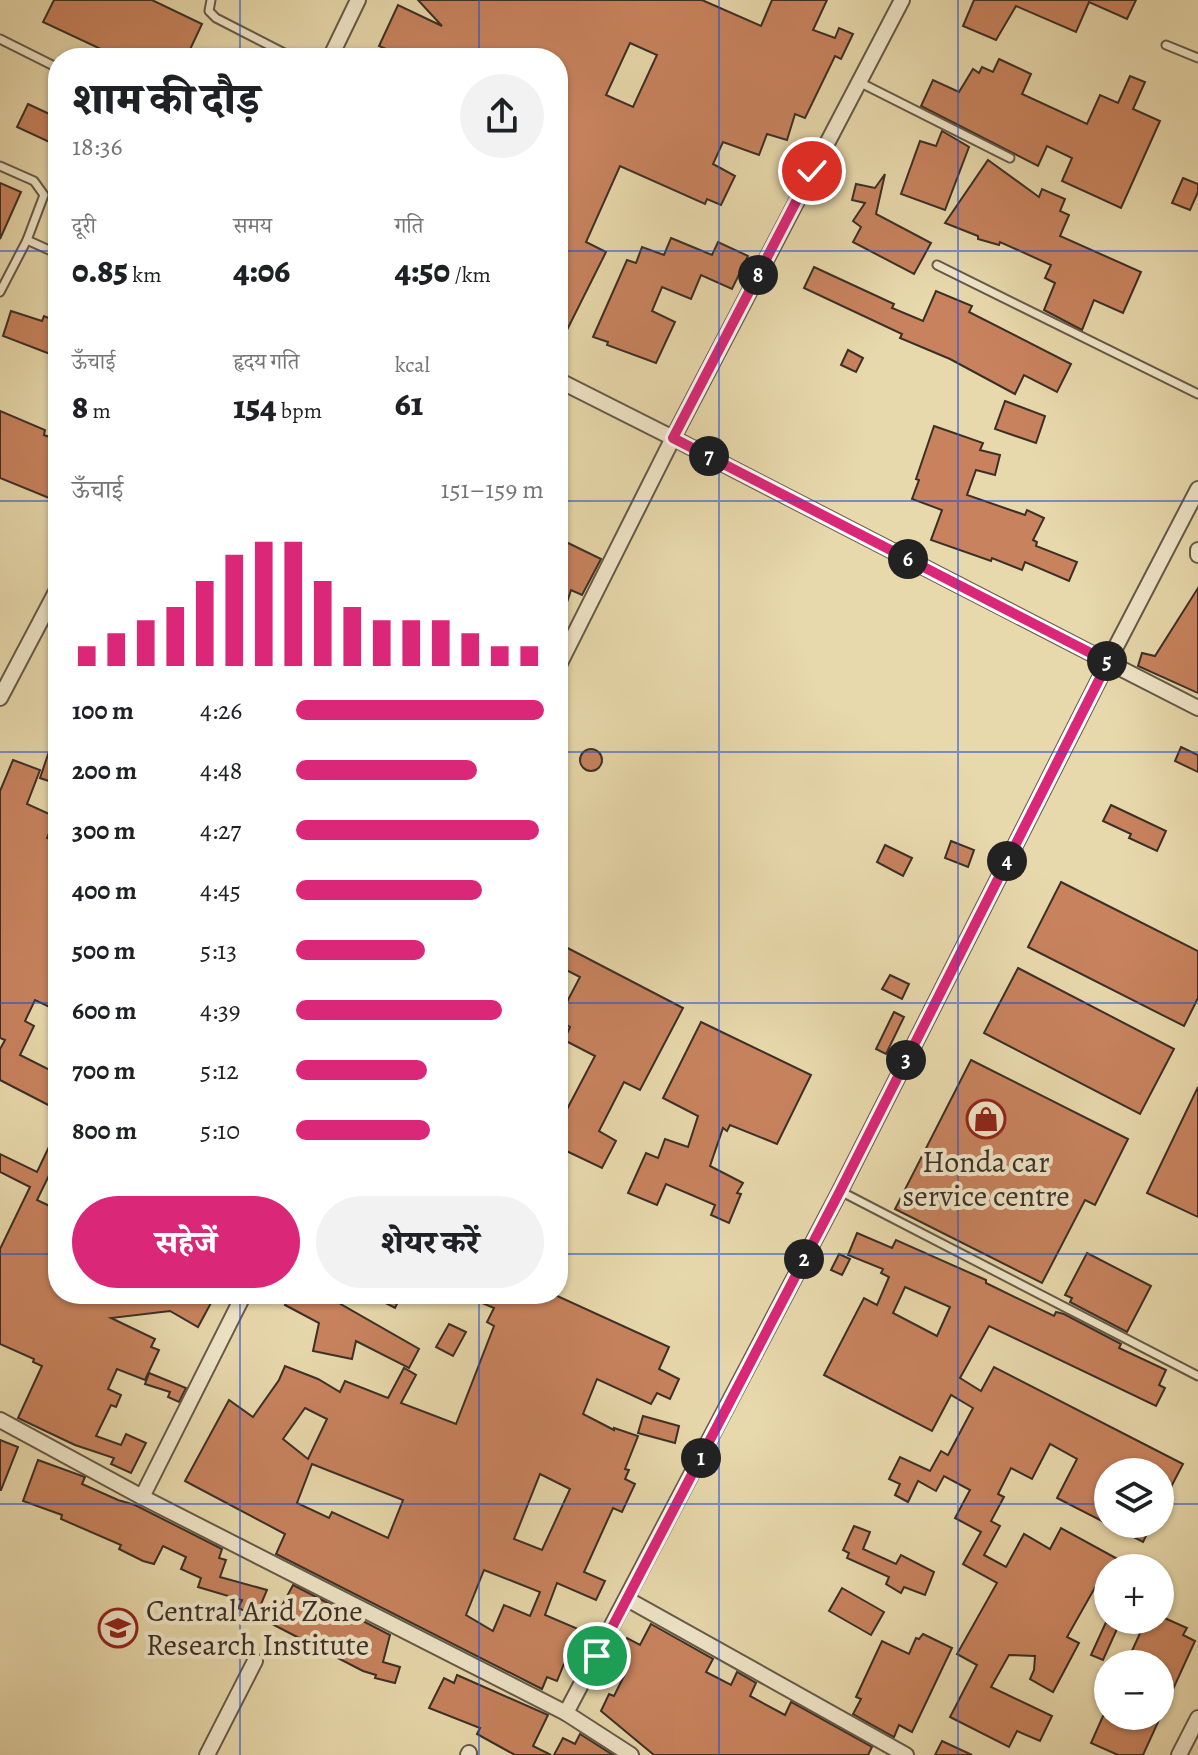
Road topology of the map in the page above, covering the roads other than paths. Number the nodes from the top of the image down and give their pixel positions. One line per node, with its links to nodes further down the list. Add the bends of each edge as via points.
1 (211, 0): 6 (lane, via 209,11 216,18)
2 (358, 0): 7 (street)
3 (902, 0): 10 (street)
4 (0, 39): 9 (lane)
5 (1166, 45): 8 (lane)
6 (274, 48)
7 (335, 48)
8 (1198, 58)
9 (48, 63)
10 (859, 82): 11 (lane); 19 (street)
11 (1010, 158)
12 (0, 166): 13 (lane, via 34,181 44,195)
13 (27, 240): 14 (lane); 16 (lane)
14 (48, 249)
15 (937, 265): 18 (lane)
16 (0, 292)
17 (568, 385): 19 (street)
18 (1198, 394)
19 (673, 438): 22 (street); 23 (street)
20 (1198, 489): 23 (street)
21 (48, 607): 24 (street)
22 (568, 647)
23 (1108, 662): 25 (street); 26 (street)
24 (0, 698)
25 (1198, 708)
26 (840, 1191): 28 (lane); 31 (street)
27 (239, 1304): 30 (street)
28 (1198, 1376)
29 (0, 1420): 30 (street)
30 (142, 1497): 33 (street)
31 (627, 1599): 33 (street); 37 (street)
32 (255, 1661): 35 (street)
33 (566, 1713): 36 (street)
34 (1198, 1718): 38 (street)
35 (207, 1755)
36 (631, 1755)
37 (906, 1755)
38 (1179, 1755)

